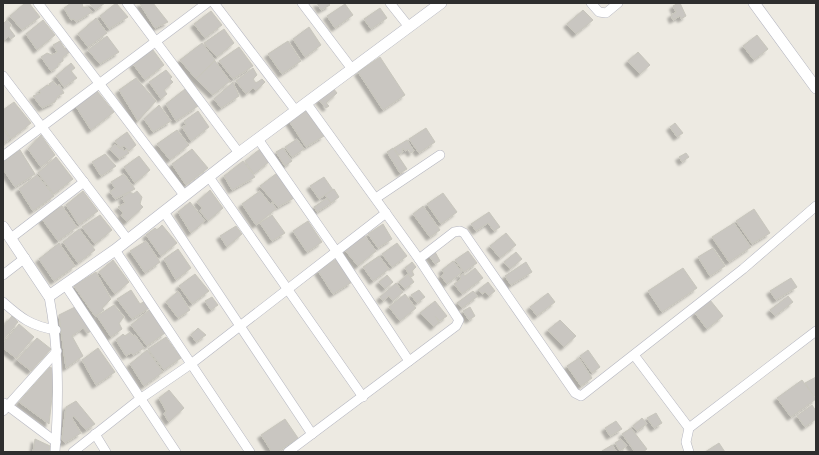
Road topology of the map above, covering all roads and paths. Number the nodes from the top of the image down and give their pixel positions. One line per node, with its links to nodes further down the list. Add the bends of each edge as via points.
1 (38, 3): 15 (street)
2 (127, 3): 12 (street)
3 (207, 3): 12 (street)
4 (214, 3): 18 (street)
5 (302, 3): 13 (street)
6 (390, 3): 11 (street)
7 (441, 3): 11 (street)
8 (591, 3): 9 (street, via 600,12 606,13)
9 (618, 3)
10 (754, 3): 16 (street)
11 (409, 27): 13 (street)
12 (156, 41): 15 (street); 21 (street)
13 (352, 69): 17 (street)
14 (3, 76): 19 (street)
15 (100, 83): 19 (street); 26 (street)
16 (816, 88)
17 (307, 104): 18 (street); 27 (street)
18 (296, 111): 20 (street)
19 (41, 127): 23 (street); 25 (street)
20 (258, 139): 21 (street); 35 (street)
21 (239, 153): 24 (street)
22 (440, 155): 27 (street)
23 (3, 156)
24 (209, 177): 26 (street); 40 (street)
25 (84, 182): 32 (street); 33 (street)
26 (184, 195): 29 (street)
27 (376, 198): 30 (street)
28 (816, 206): 47 (street, via 743,269)
29 (164, 212): 33 (street); 43 (street)
30 (386, 213): 35 (street); 37 (street)
31 (3, 227): 32 (street)
32 (11, 238): 36 (street)
33 (128, 240): 34 (street)
34 (115, 250): 39 (street); 49 (street)
35 (336, 251): 40 (street); 48 (street)
36 (25, 258): 38 (street); 41 (street)
37 (420, 259): 47 (street, via 454,232 464,233 578,396 583,396); 48 (street, via 459,320 456,326)
38 (3, 275)
39 (66, 286): 41 (street); 51 (street)
40 (288, 288): 43 (street); 50 (street)
41 (49, 296): 44 (street)
42 (3, 302): 44 (street, via 21,318 38,327)
43 (240, 325): 49 (street); 55 (street)
44 (56, 330): 46 (street)
45 (816, 331): 53 (street)
46 (57, 352): 52 (street); 56 (street, via 59,387)
47 (634, 355): 53 (street)
48 (409, 361): 50 (street)
49 (191, 364): 51 (street); 61 (street)
50 (363, 397): 55 (street)
51 (140, 399): 54 (street); 60 (street)
52 (4, 406): 56 (street)
53 (689, 428): 63 (street, via 686,442)
54 (94, 434): 58 (street); 59 (street)
55 (312, 434): 62 (street)
56 (56, 442): 57 (street)
57 (55, 452)
58 (73, 452)
59 (106, 452)
60 (176, 452)
61 (250, 452)
62 (288, 452)
63 (689, 452)

